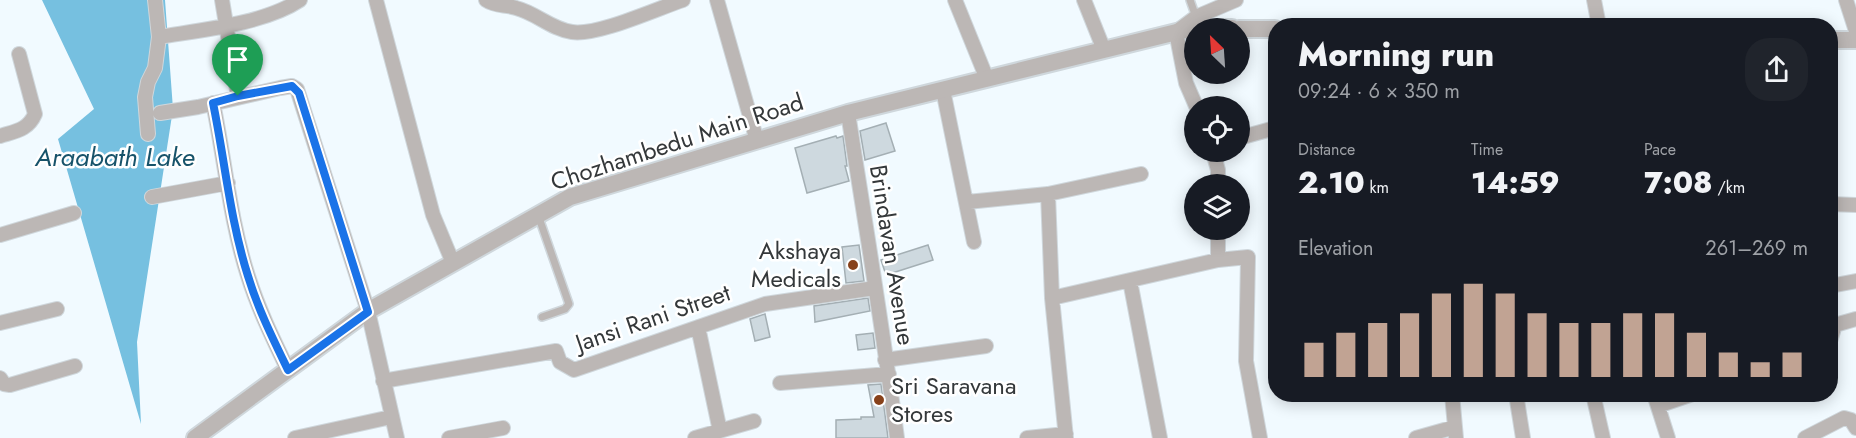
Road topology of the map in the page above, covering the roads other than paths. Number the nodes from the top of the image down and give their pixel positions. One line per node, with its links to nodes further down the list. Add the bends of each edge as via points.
1 (155, 0): 23 (street)
2 (222, 0): 17 (street)
3 (300, 0): 17 (street, via 276,13)
4 (376, 0): 53 (street, via 433,214)
5 (486, 0): 14 (street, via 495,6)
6 (683, 0): 14 (street, via 589,32 554,26)
7 (717, 0): 39 (street)
8 (955, 0): 28 (street)
9 (1083, 0): 26 (street)
10 (1190, 0): 15 (lane)
11 (1236, 0): 15 (street)
12 (1594, 0): 16 (street)
13 (1846, 0): 21 (street)
14 (522, 4)
15 (1196, 17): 22 (street)
16 (1597, 18)
17 (225, 26): 23 (street); 30 (street)
18 (1250, 29): 19 (street)
19 (1268, 29)
20 (1184, 30): 22 (street, Chozhambedu Main Road)
21 (1856, 31)
22 (1176, 32): 26 (street, Chozhambedu Main Road); 31 (street)
23 (159, 37): 36 (street, via 146,96)
24 (1838, 40): 25 (street)
25 (1856, 40)
26 (1104, 50): 28 (street, Chozhambedu Main Road)
27 (19, 54): 38 (street, via 35,114 25,129)
28 (987, 79): 29 (street, Chozhambedu Main Road)
29 (942, 90): 34 (street, Chozhambedu Main Road); 44 (street)
30 (238, 96): 32 (street); 60 (street, via 292,86 297,89)
31 (1192, 96)
32 (213, 103): 33 (street); 41 (street)
33 (160, 112)
34 (848, 113): 39 (street, Chozhambedu Main Road); 57 (street, Brindavan Avenue)
35 (1268, 130): 37 (street)
36 (148, 134)
37 (1250, 135)
38 (0, 136)
39 (757, 141): 48 (street, Chozhambedu Main Road, via 570,197)
40 (1141, 174): 42 (street)
41 (228, 183): 43 (street); 69 (street, via 248,277)
42 (1048, 194): 44 (street); 58 (street)
43 (152, 197)
44 (967, 201): 51 (street)
45 (1838, 204): 46 (street)
46 (1856, 205)
47 (74, 213): 49 (street)
48 (538, 215): 53 (street, Chozhambedu Main Road); 61 (lane, via 570,304)
49 (0, 235)
50 (1218, 240): 52 (street)
51 (974, 242)
52 (1218, 260): 54 (street); 93 (street, via 1248,257 1246,361)
53 (453, 263): 60 (street, Chozhambedu Main Road)
54 (1130, 281): 58 (street); 92 (street)
55 (1856, 281): 56 (street)
56 (1838, 284)
57 (875, 288): 65 (street, Jansi Rani Street, via 765,304); 67 (street, Brindavan Avenue)
58 (1052, 298): 84 (street)
59 (57, 309): 63 (street)
60 (368, 312): 69 (street, Chozhambedu Main Road); 72 (street)
61 (542, 317)
62 (1856, 319): 64 (street)
63 (0, 322)
64 (1838, 324)
65 (698, 327): 72 (street, Jansi Rani Street, via 574,370 560,362 556,351); 82 (street)
66 (986, 346): 67 (street)
67 (885, 360): 70 (street, Brindavan Avenue)
68 (75, 366): 71 (street, via 10,385)
69 (288, 370): 85 (street, Chozhambedu Main Road)
70 (889, 374): 73 (street); 90 (street, Brindavan Avenue)
71 (0, 378)
72 (383, 381): 78 (street)
73 (780, 383)
74 (1453, 402): 83 (street)
75 (1517, 402): 95 (street)
76 (1595, 402): 96 (street)
77 (1657, 402): 97 (street)
78 (391, 417): 86 (street); 87 (street)
79 (754, 422): 82 (street)
80 (503, 428): 88 (street)
81 (1856, 428): 98 (street, via 1844,418)
82 (720, 431): 89 (street)
83 (1455, 432): 94 (street)
84 (1066, 436): 91 (street)
85 (195, 438)
86 (295, 438)
87 (397, 438)
88 (449, 438)
89 (694, 438)
90 (897, 438)
91 (1027, 438)
92 (1160, 438)
93 (1260, 438)
94 (1416, 438)
95 (1523, 438)
96 (1603, 438)
97 (1668, 438)
98 (1805, 438)

